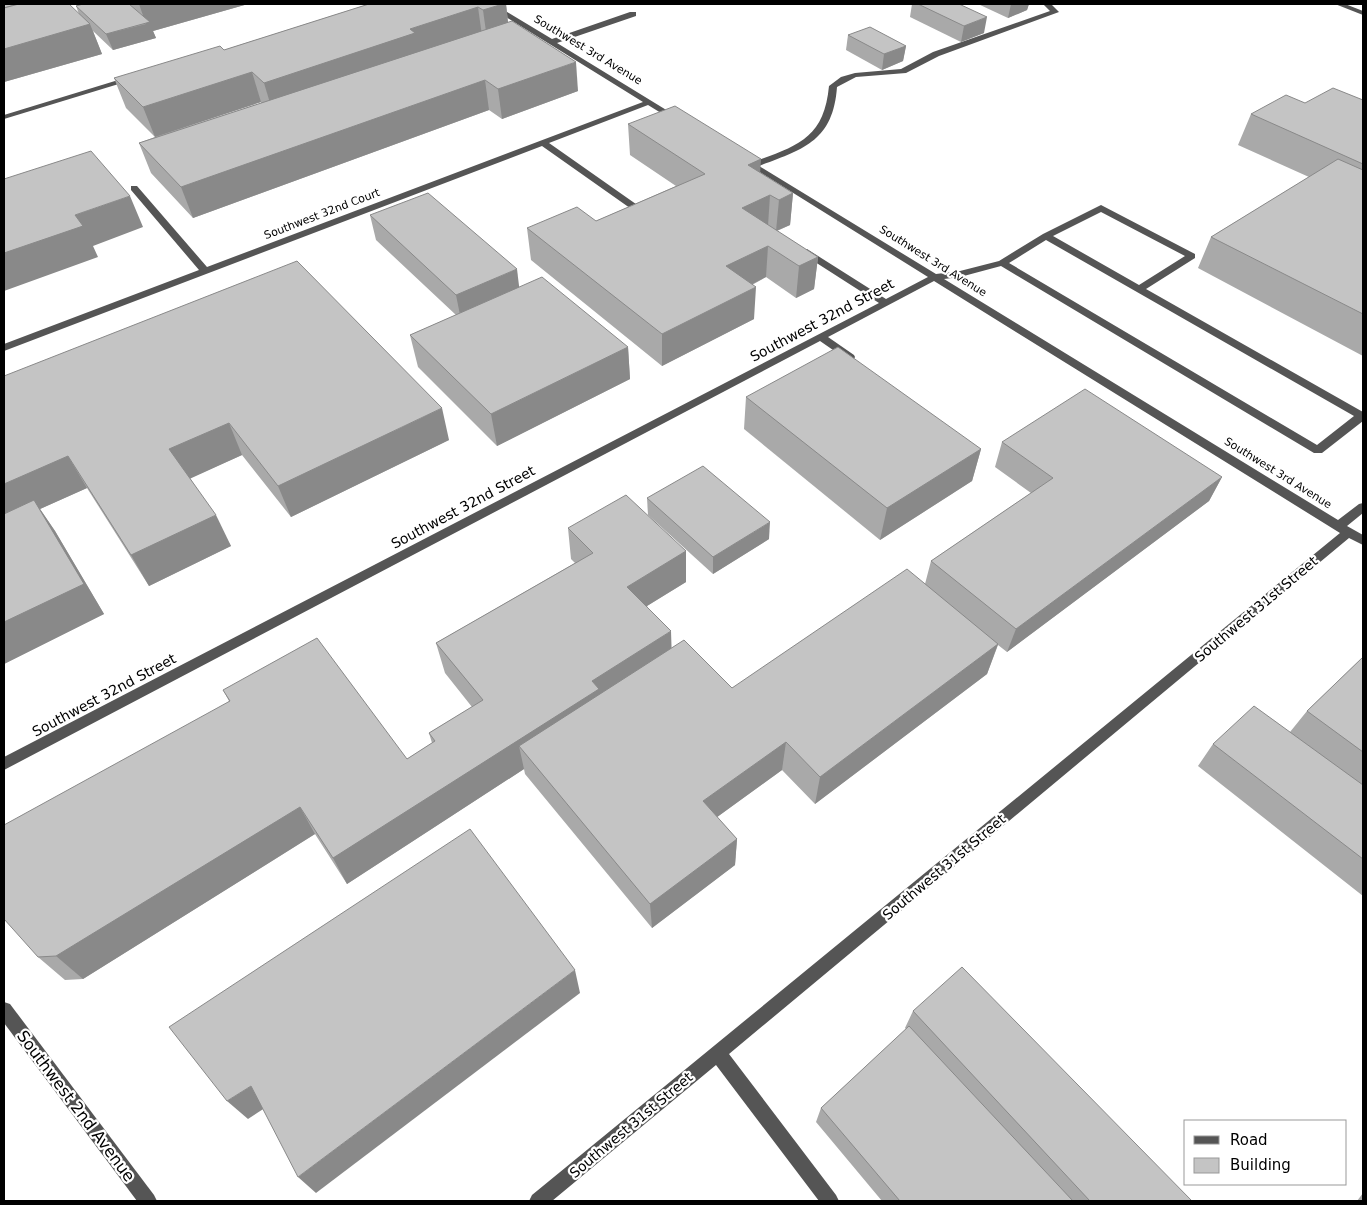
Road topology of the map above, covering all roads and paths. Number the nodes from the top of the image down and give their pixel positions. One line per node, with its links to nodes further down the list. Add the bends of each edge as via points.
1 (489, 4): 6 (street, Southwest 3rd Avenue)
2 (1047, 4): 13 (street, via 1055,12 936,54 903,71 844,79 832,86 833,96 814,137)
3 (1339, 4): 4 (street)
4 (1363, 13)
5 (633, 14): 6 (street)
6 (552, 42): 8 (street, Southwest 3rd Avenue)
7 (136, 77): 9 (street)
8 (649, 102): 10 (street, Southwest 3rd Avenue); 11 (street, Southwest 32nd Court)
9 (4, 118)
10 (689, 126)
11 (542, 142): 15 (street); 19 (street, Southwest 32nd Court)
12 (737, 156): 13 (street, Southwest 3rd Avenue)
13 (753, 165): 20 (street, Southwest 3rd Avenue)
14 (134, 188): 19 (street)
15 (640, 211)
16 (1046, 236): 18 (street); 21 (street); 21 (street, via 1101,208 1192,256)
17 (795, 246): 22 (street)
18 (1002, 263): 20 (street); 21 (street, via 1318,450 1362,416)
19 (205, 270): 24 (street, Southwest 32nd Court)
20 (935, 277): 22 (street, Southwest 32nd Street); 27 (street, Southwest 3rd Avenue)
21 (1140, 289)
22 (886, 303): 23 (street, Southwest 32nd Street)
23 (821, 337): 25 (street); 29 (street, Southwest 32nd Street)
24 (4, 348)
25 (861, 365)
26 (1363, 507): 27 (street, Southwest 31st Street)
27 (1344, 529): 28 (street, Southwest 3rd Avenue); 31 (street, Southwest 31st Street)
28 (1363, 541)
29 (4, 764)
30 (4, 1010): 32 (street, Southwest 2nd Avenue)
31 (718, 1054): 33 (street, Southwest 31st Street); 34 (street)
32 (148, 1201)
33 (538, 1201)
34 (830, 1201)

